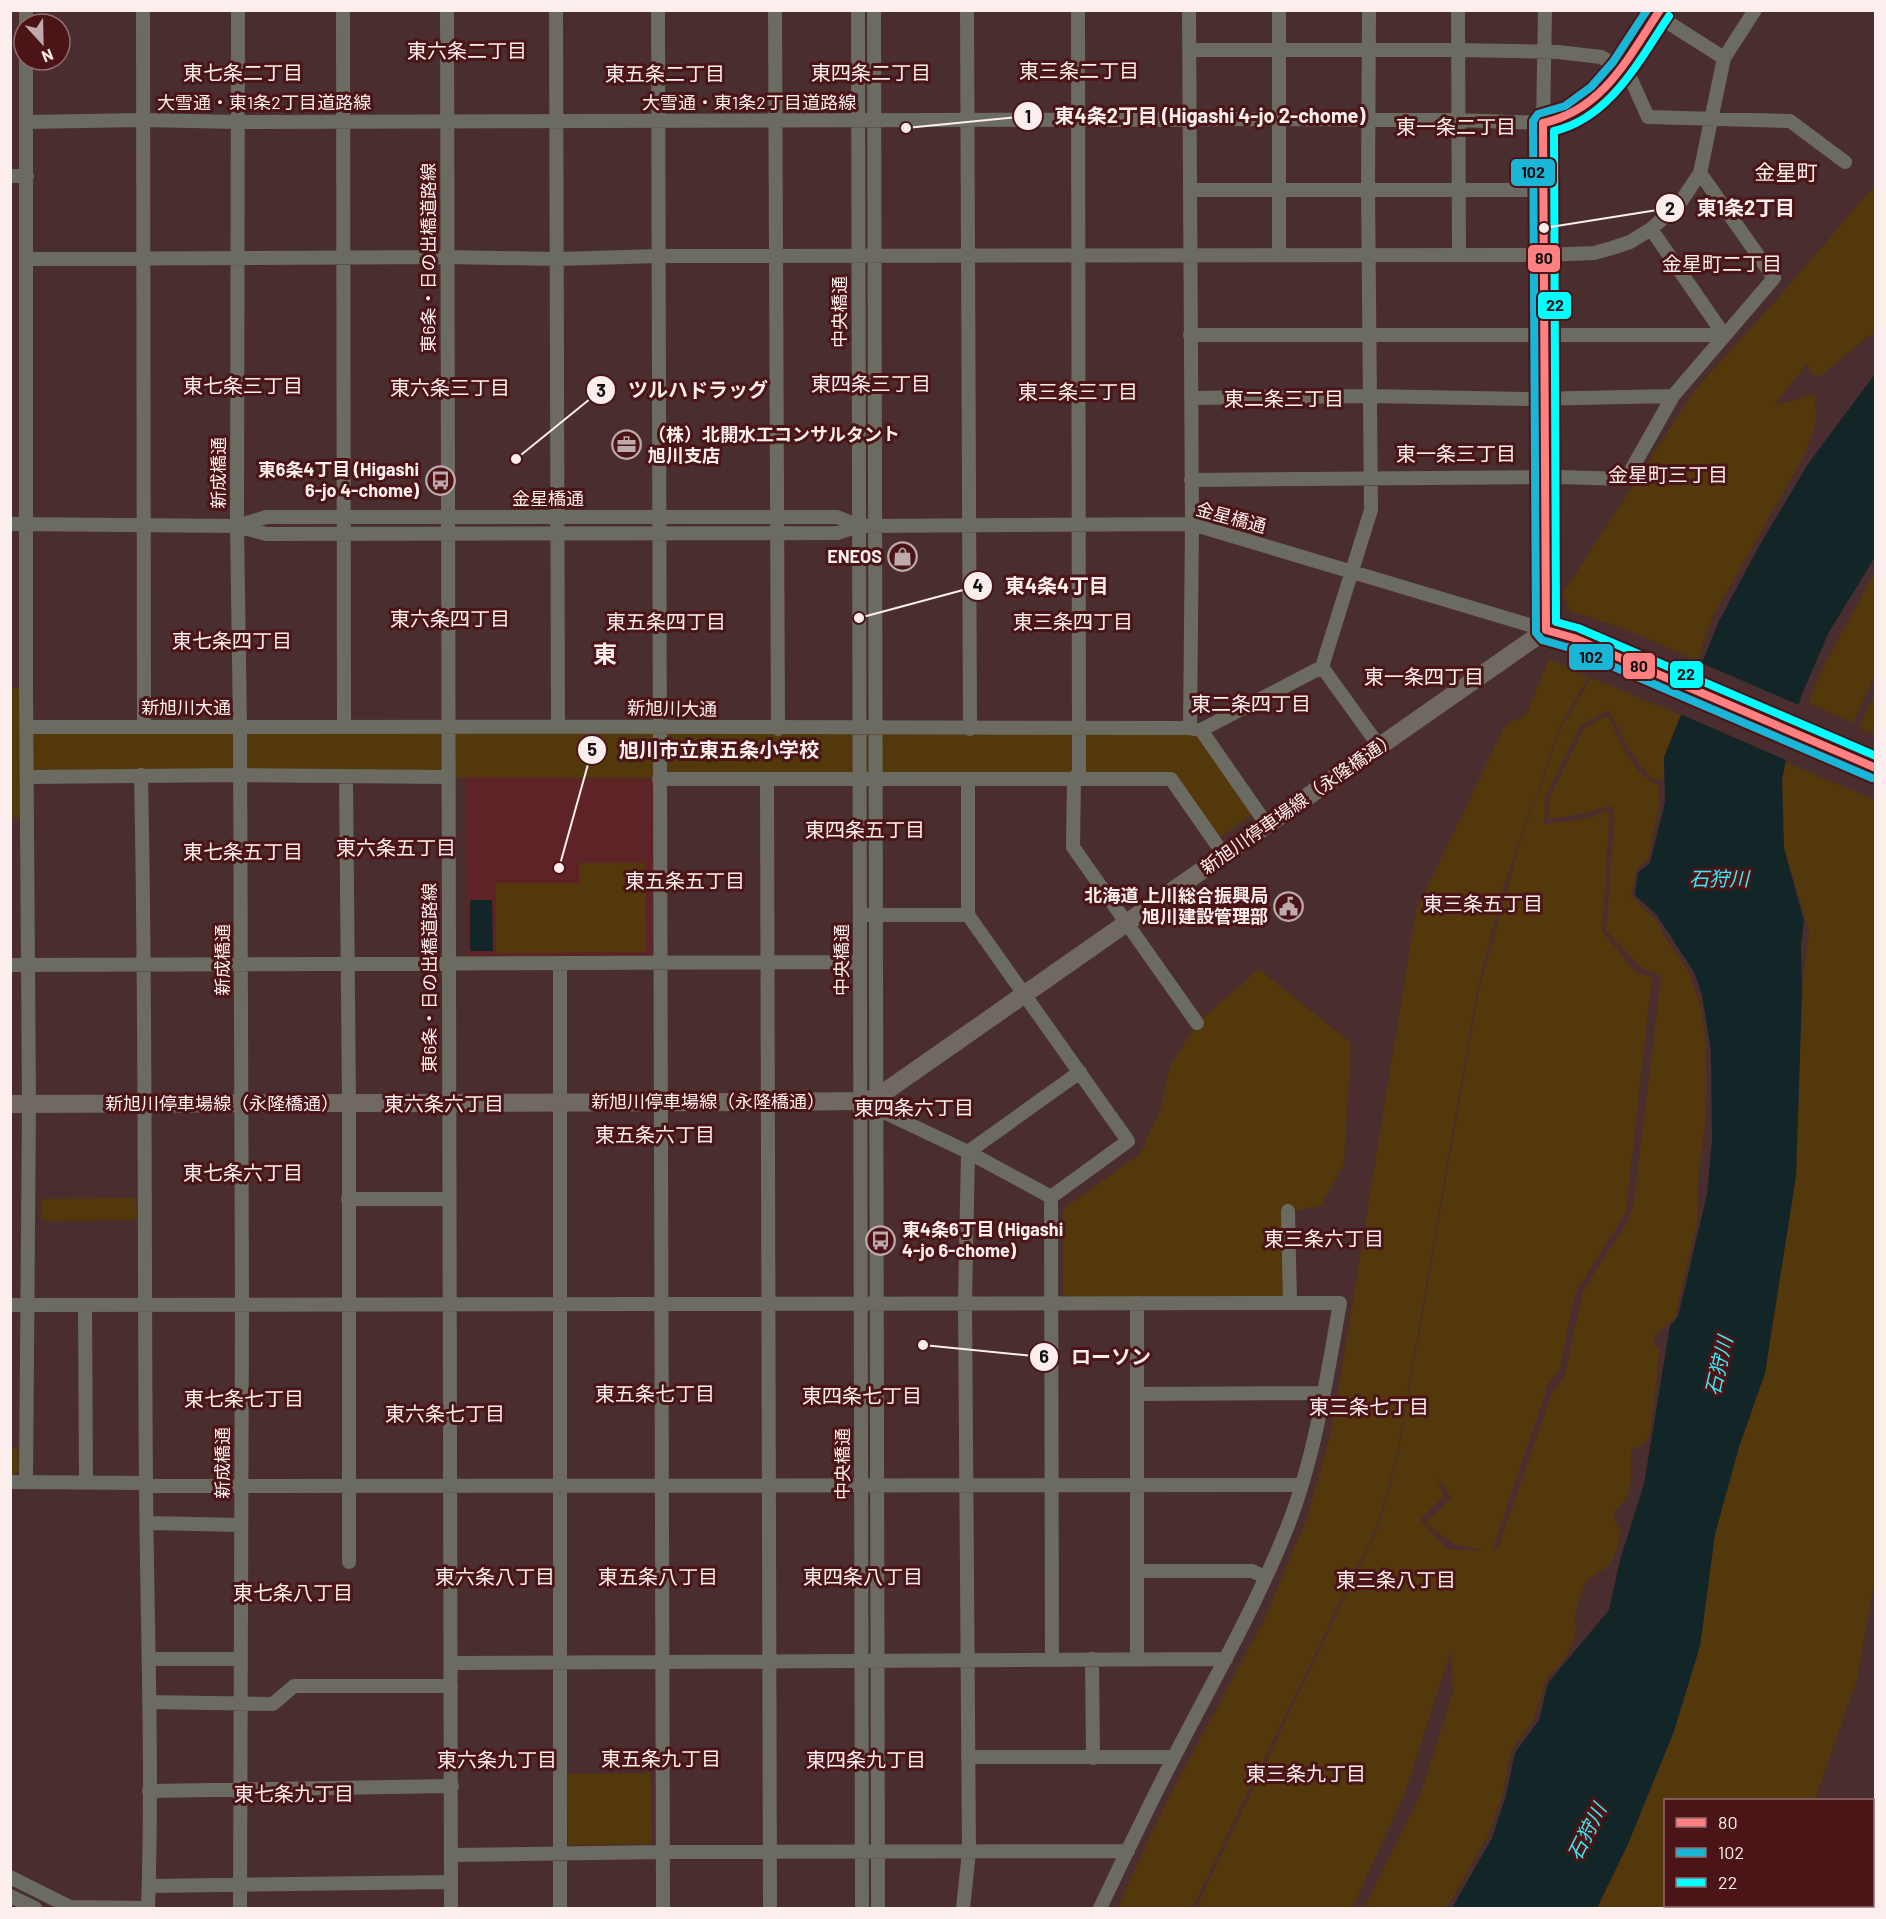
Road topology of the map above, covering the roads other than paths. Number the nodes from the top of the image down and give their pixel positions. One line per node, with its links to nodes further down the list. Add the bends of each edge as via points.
1 (143, 10): 30 (street)
2 (238, 10): 42 (street, 新成橋通)
3 (343, 10): 35 (street)
4 (447, 10): 36 (street, 東6条・日の出橋道路線)
5 (556, 10): 37 (street)
6 (658, 10): 38 (street)
7 (775, 10): 39 (street)
8 (858, 10): 40 (street, 中央橋通)
9 (874, 10): 41 (street, 中央橋通)
10 (967, 10): 31 (street)
11 (1078, 10): 32 (street)
12 (1189, 10): 19 (street)
13 (1279, 10): 20 (street)
14 (1369, 10): 21 (street)
15 (1458, 10): 22 (street)
16 (1545, 10): 23 (street)
17 (1755, 10): 24 (street)
18 (1656, 12): 24 (street); 25 (street, 大雪通・東1条2丁目道路線)
19 (1190, 50): 20 (street); 33 (street)
20 (1279, 50): 21 (street); 27 (street)
21 (1368, 50): 22 (street); 28 (street)
22 (1458, 50): 23 (street); 34 (street)
23 (1545, 52): 25 (street, via 1601,57); 44 (street)
24 (1724, 58): 29 (street)
25 (1621, 69): 29 (street, via 1630,77 1648,117); 44 (street, 大雪通・東1条2丁目道路線, via 1583,107 1567,117)
26 (26, 72): 43 (street)
27 (1280, 119): 28 (street, 大雪通・東1条2丁目道路線); 33 (street, 大雪通・東1条2丁目道路線); 53 (street)
28 (1368, 119): 34 (street, 大雪通・東1条2丁目道路線); 49 (street)
29 (1711, 119): 45 (street, via 1790,122); 46 (street)
30 (143, 120): 42 (street, 大雪通・東1条2丁目道路線); 43 (street, 大雪通・東1条2丁目道路線); 70 (street)
31 (968, 120): 32 (street, 大雪通・東1条2丁目道路線); 41 (street, 大雪通・東1条2丁目道路線); 63 (street)
32 (1077, 120): 33 (street, 大雪通・東1条2丁目道路線); 55 (street)
33 (1190, 120): 51 (street)
34 (1458, 120): 44 (street, 大雪通・東1条2丁目道路線); 50 (street)
35 (343, 121): 36 (street, 大雪通・東1条2丁目道路線); 42 (street, 大雪通・東1条2丁目道路線); 68 (street)
36 (448, 121): 37 (street, 大雪通・東1条2丁目道路線); 66 (street, 東6条・日の出橋道路線)
37 (556, 121): 38 (street, 大雪通・東1条2丁目道路線); 71 (street)
38 (658, 121): 39 (street, 大雪通・東1条2丁目道路線); 59 (street)
39 (775, 121): 40 (street, 大雪通・東1条2丁目道路線); 60 (street)
40 (858, 121): 41 (street, 大雪通・東1条2丁目道路線); 61 (street, 中央橋通)
41 (874, 121): 62 (street, 中央橋通)
42 (238, 122): 67 (street, 新成橋通)
43 (26, 123): 48 (street)
44 (1543, 123): 52 (street)
45 (1845, 162)
46 (1700, 173): 54 (street, via 1680,203); 74 (street, via 1774,278)
47 (10, 176): 48 (street)
48 (27, 176): 69 (street)
49 (1368, 189): 50 (street); 53 (street); 65 (street)
50 (1458, 189): 52 (street); 57 (street)
51 (1191, 190): 53 (street); 64 (street)
52 (1544, 190): 58 (street)
53 (1279, 191): 56 (street)
54 (1651, 229): 58 (street, via 1630,242 1594,253); 74 (street)
55 (1078, 255): 63 (street); 64 (street); 93 (street)
56 (1279, 255): 64 (street); 65 (street)
57 (1459, 255): 58 (street); 65 (street)
58 (1544, 255): 75 (street)
59 (658, 256): 60 (street); 71 (street); 86 (street)
60 (776, 256): 61 (street); 87 (street)
61 (858, 256): 62 (street); 95 (street, 中央橋通)
62 (874, 256): 63 (street); 96 (street, 中央橋通)
63 (968, 256): 92 (street)
64 (1190, 256): 72 (street)
65 (1369, 256): 73 (street)
66 (448, 257): 68 (street); 71 (street); 84 (street, 東6条・日の出橋道路線)
67 (238, 258): 68 (street); 70 (street); 94 (street, 新成橋通)
68 (344, 258): 83 (street)
69 (27, 259): 70 (street); 89 (street)
70 (143, 259): 90 (street)
71 (558, 259): 85 (street)
72 (1190, 334): 73 (street); 78 (street)
73 (1370, 334): 75 (street); 76 (street)
74 (1724, 334): 75 (street); 77 (street)
75 (1544, 335): 79 (street)
76 (1370, 396): 78 (street); 79 (street); 81 (street)
77 (1673, 396): 79 (street); 80 (street, via 1626,479)
78 (1191, 398): 82 (street)
79 (1545, 399): 80 (street)
80 (1546, 478): 81 (street); 103 (street)
81 (1371, 479): 82 (street); 102 (street, via 1371,510)
82 (1191, 480): 91 (street)
83 (345, 517): 84 (street, 金星橋通); 94 (street, 金星橋通, via 266,517); 98 (street)
84 (447, 517): 85 (street, 金星橋通); 99 (street, 東6条・日の出橋道路線)
85 (558, 517): 86 (street, 金星橋通); 100 (street)
86 (658, 517): 87 (street, 金星橋通); 101 (street)
87 (777, 517): 95 (street, 金星橋通, via 837,517); 97 (street)
88 (10, 524): 89 (street, 金星橋通)
89 (27, 524): 90 (street, 金星橋通); 111 (street)
90 (144, 524): 94 (street, 金星橋通); 106 (street)
91 (1192, 524): 93 (street, 金星橋通); 102 (street, 金星橋通); 117 (street)
92 (969, 525): 93 (street, 金星橋通); 96 (street, 金星橋通); 116 (street)
93 (1079, 525): 112 (street)
94 (237, 526): 98 (street, 金星橋通, via 266,534); 107 (street, 新成橋通)
95 (859, 526): 96 (street, 金星橋通); 97 (street, 金星橋通, via 837,533); 114 (street, 中央橋通)
96 (875, 526): 115 (street, 中央橋通)
97 (777, 533): 101 (street, 金星橋通); 113 (street)
98 (345, 534): 99 (street, 金星橋通); 108 (street)
99 (447, 534): 100 (street, 金星橋通); 105 (street, 東6条・日の出橋道路線)
100 (558, 534): 101 (street, 金星橋通); 109 (street)
101 (658, 534): 110 (street)
102 (1351, 570): 103 (street, 金星橋通); 104 (street)
103 (1546, 630): 118 (main road, 新旭川停車場線（永隆橋通）); 119 (main road, via 1574,638)
104 (1322, 667): 117 (street); 118 (street)
105 (448, 725): 108 (street, 新旭川大通); 109 (street, 新旭川大通); 124 (street, 東6条・日の出橋道路線)
106 (144, 726): 107 (street, 新旭川大通); 111 (street, 新旭川大通)
107 (240, 726): 108 (street, 新旭川大通); 120 (street, 新成橋通)
108 (344, 726)
109 (558, 726): 110 (street, 新旭川大通)
110 (659, 726): 113 (street, 新旭川大通); 128 (street)
111 (27, 727): 122 (street)
112 (1079, 728): 116 (street, 新旭川大通); 117 (street, 新旭川大通); 130 (street, via 1079,772)
113 (778, 729): 114 (street, 新旭川大通)
114 (859, 729): 115 (street, 新旭川大通); 129 (street, 中央橋通)
115 (875, 729): 116 (street, 新旭川大通); 126 (street, 中央橋通)
116 (970, 729)
117 (1196, 729): 131 (street)
118 (1379, 746): 131 (main road, 新旭川停車場線（永隆橋通）)
119 (1875, 768)
120 (240, 775): 121 (street); 123 (street); 143 (street, 新成橋通)
121 (141, 776): 122 (street); 142 (street)
122 (28, 777): 141 (street)
123 (346, 777): 124 (street); 144 (street)
124 (447, 777): 145 (street, 東6条・日の出橋道路線)
125 (767, 778): 128 (street); 129 (street); 138 (street)
126 (876, 778): 127 (street); 129 (street); 134 (street, 中央橋通)
127 (968, 778): 130 (street); 135 (street)
128 (659, 779): 137 (street)
129 (859, 779): 133 (street, 中央橋通)
130 (1074, 779): 132 (street, via 1171,779); 136 (street, via 1073,847)
131 (1267, 825): 132 (main road, 新旭川停車場線（永隆橋通）)
132 (1224, 855): 136 (main road, 新旭川停車場線（永隆橋通）)
133 (860, 915): 134 (street); 139 (street, 中央橋通)
134 (876, 915): 135 (street); 153 (street, 中央橋通)
135 (968, 915): 147 (street)
136 (1126, 924): 147 (main road, 新旭川停車場線（永隆橋通）); 148 (street)
137 (660, 962): 138 (street); 140 (street); 151 (street)
138 (768, 962): 139 (street); 152 (street)
139 (860, 962): 153 (street, 中央橋通)
140 (560, 963): 145 (street); 150 (street)
141 (28, 964): 142 (street); 146 (street); 156 (street)
142 (145, 964): 143 (street); 157 (street)
143 (241, 964): 144 (street); 158 (street, 新成橋通)
144 (347, 964): 145 (street); 159 (street)
145 (449, 964): 154 (street, 東6条・日の出橋道路線)
146 (10, 965)
147 (1024, 993): 149 (street); 153 (main road, 新旭川停車場線（永隆橋通）)
148 (1197, 1023)
149 (1080, 1072): 160 (street); 161 (street, via 1128,1142)
150 (560, 1102): 151 (main road, 新旭川停車場線（永隆橋通）); 154 (main road, 新旭川停車場線（永隆橋通）); 176 (street)
151 (660, 1102): 152 (main road, 新旭川停車場線（永隆橋通）); 168 (street)
152 (768, 1102): 153 (main road, 新旭川停車場線（永隆橋通）); 169 (street)
153 (871, 1102): 160 (street); 170 (street, 中央橋通); 171 (street, 中央橋通)
154 (448, 1103): 159 (main road, 新旭川停車場線（永隆橋通）); 163 (street, 東6条・日の出橋道路線)
155 (10, 1104): 156 (main road, 新旭川停車場線（永隆橋通）)
156 (29, 1104): 157 (main road, 新旭川停車場線（永隆橋通）); 178 (street)
157 (146, 1104): 158 (main road, 新旭川停車場線（永隆橋通）); 174 (street)
158 (241, 1104): 159 (main road, 新旭川停車場線（永隆橋通）); 167 (street, 新成橋通)
159 (349, 1104): 162 (street)
160 (968, 1152): 161 (street); 165 (street)
161 (1051, 1197): 172 (street)
162 (348, 1199): 163 (street); 180 (street)
163 (449, 1199): 175 (street, 東6条・日の出橋道路線)
164 (1288, 1211): 166 (street)
165 (965, 1302): 171 (street); 172 (street); 196 (street)
166 (1290, 1302): 173 (street); 181 (street, via 1340,1303)
167 (242, 1303): 174 (street); 180 (street); 187 (street, 新成橋通)
168 (661, 1303): 169 (street); 176 (street); 194 (street)
169 (769, 1303): 170 (street); 195 (street)
170 (861, 1303): 171 (street); 197 (street, 中央橋通)
171 (877, 1303): 198 (street, 中央橋通)
172 (1051, 1303): 173 (street); 188 (street)
173 (1137, 1303): 182 (street)
174 (145, 1304): 179 (street); 186 (street)
175 (450, 1304): 176 (street); 180 (street); 192 (street, 東6条・日の出橋道路線)
176 (560, 1304): 193 (street)
177 (10, 1305): 178 (street)
178 (26, 1305): 179 (street); 184 (street)
179 (85, 1305): 185 (street)
180 (348, 1305): 191 (street)
181 (1324, 1393): 182 (street); 190 (street)
182 (1138, 1394): 189 (street)
183 (10, 1482): 184 (street)
184 (26, 1482): 185 (street)
185 (86, 1482): 186 (street)
186 (146, 1484): 187 (street); 199 (street)
187 (241, 1485): 191 (street); 200 (street, 新成橋通)
188 (1052, 1485): 189 (street); 196 (street); 207 (street)
189 (1138, 1485): 190 (street); 202 (street)
190 (1301, 1485): 203 (street, via 1286,1532)
191 (348, 1486): 192 (street); 201 (street)
192 (449, 1486): 193 (street); 215 (street, 東6条・日の出橋道路線)
193 (559, 1486): 194 (street); 216 (street)
194 (661, 1486): 195 (street); 214 (street)
195 (769, 1486): 197 (street); 211 (street)
196 (967, 1486): 198 (street); 213 (street)
197 (861, 1487): 198 (street); 212 (street, 中央橋通)
198 (877, 1487): 206 (street, 中央橋通)
199 (148, 1523): 200 (street); 204 (street)
200 (241, 1525): 205 (street, 新成橋通)
201 (348, 1562)
202 (1138, 1571): 203 (street, via 1252,1571); 209 (street)
203 (1265, 1577): 210 (street)
204 (148, 1659): 205 (street); 218 (street)
205 (240, 1659): 219 (street, 新成橋通)
206 (879, 1659): 212 (street); 213 (street); 232 (street, 中央橋通)
207 (1052, 1659): 208 (street); 213 (street)
208 (1092, 1659): 209 (street); 222 (street)
209 (1137, 1659): 210 (street)
210 (1226, 1659): 221 (street)
211 (770, 1660): 212 (street); 214 (street); 228 (street)
212 (863, 1660): 231 (street, 中央橋通)
213 (968, 1660): 220 (street)
214 (662, 1661): 216 (street); 227 (street)
215 (451, 1663): 216 (street); 217 (street, 東6条・日の出橋道路線)
216 (559, 1663): 230 (street)
217 (451, 1686): 219 (street, via 294,1686 273,1704); 223 (street, 東6条・日の出橋道路線)
218 (149, 1702): 219 (street); 225 (street)
219 (240, 1704): 224 (street, 新成橋通)
220 (968, 1757): 222 (street); 229 (street)
221 (1174, 1757): 222 (street); 226 (street)
222 (1093, 1758)
223 (452, 1786): 224 (street); 233 (street, 東6条・日の出橋道路線)
224 (240, 1788): 225 (street); 236 (street, 新成橋通)
225 (150, 1791): 237 (street)
226 (1128, 1851): 229 (street); 249 (street)
227 (663, 1852): 228 (street); 230 (street); 244 (street)
228 (770, 1852): 231 (street); 245 (street)
229 (969, 1852): 232 (street); 248 (street)
230 (560, 1853): 233 (street); 243 (street)
231 (862, 1853): 232 (street); 246 (street, 中央橋通)
232 (878, 1853): 247 (street, 中央橋通)
233 (451, 1855): 235 (street, 東6条・日の出橋道路線)
234 (10, 1877): 240 (street, via 70,1907)
235 (451, 1882): 236 (street); 242 (street, 東6条・日の出橋道路線)
236 (240, 1884): 237 (street); 241 (street, 新成橋通)
237 (149, 1886): 240 (street)
238 (10, 1896): 239 (street)
239 (34, 1908)
240 (148, 1908)
241 (240, 1908)
242 (451, 1908)
243 (560, 1908)
244 (663, 1908)
245 (771, 1908)
246 (862, 1908)
247 (878, 1908)
248 (963, 1908)
249 (1100, 1908)

